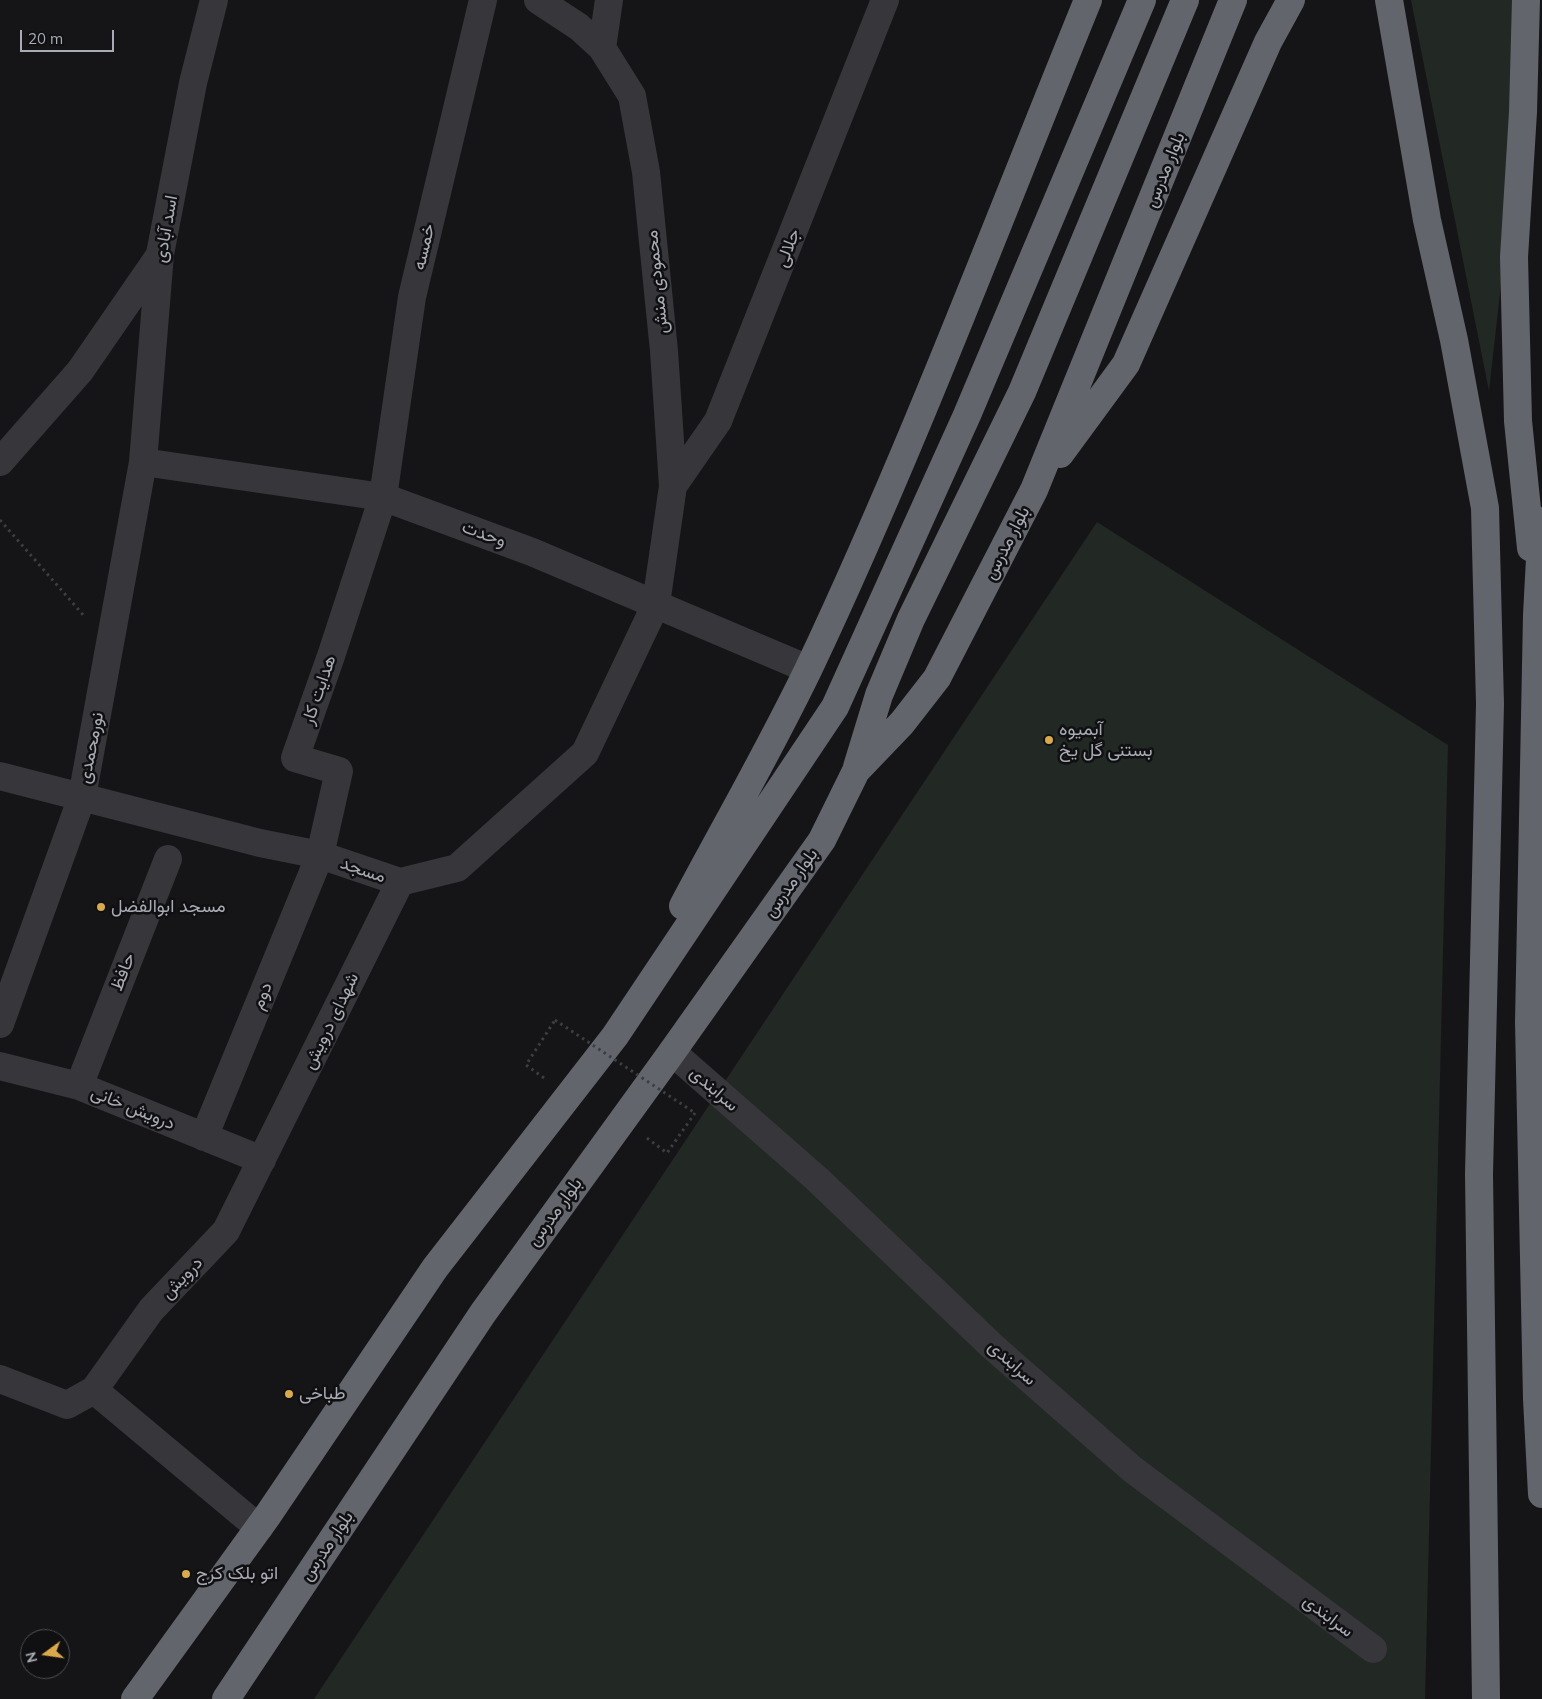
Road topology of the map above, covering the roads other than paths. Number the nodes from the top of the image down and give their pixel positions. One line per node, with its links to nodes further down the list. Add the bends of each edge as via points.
1 (214, 0): 14 (street, اسد آبادی, via 193,83)
2 (483, 0): 19 (street, خمسه, via 412,297)
3 (538, 0): 13 (street, محمودی منش, via 579,27)
4 (609, 0): 13 (street)
5 (885, 0): 17 (street, جلالی, via 718,421)
6 (1088, 0): 23 (highway, via 916,424)
7 (1142, 0): 31 (highway, via 967,415 835,707)
8 (1186, 0): 24 (highway, via 1022,392 878,694)
9 (1233, 0): 18 (highway, بلوار مدرس)
10 (1291, 0): 18 (highway, via 1268,42 1126,364)
11 (1388, 0): 44 (highway, via 1427,220 1454,340 1485,508 1490,704 1479,1174)
12 (1526, 0): 22 (highway, via 1514,257 1518,421)
13 (602, 48): 17 (street, محمودی منش, via 632,96 646,172 664,351)
14 (160, 254): 15 (street, via 80,371); 16 (street, اسد آبادی)
15 (0, 462)
16 (143, 462): 19 (street, وحدت); 26 (street, نورمحمدی)
17 (673, 486): 21 (street, محمودی منش)
18 (1034, 490): 24 (highway, بلوار مدرس, via 937,678 902,723)
19 (383, 498): 21 (street, وحدت, via 532,552); 27 (street, هدایت کار, via 295,758 338,771)
20 (1542, 521): 22 (highway)
21 (656, 604): 23 (street, وحدت); 29 (street, مسجد, via 585,753 458,868)
22 (1537, 614): 39 (highway, via 1529,1022)
23 (808, 669): 31 (highway)
24 (856, 771): 32 (highway, بلوار مدرس, via 822,840)
25 (0, 776): 26 (street, مسجد)
26 (82, 797): 27 (street, مسجد, via 260,844); 30 (street, نورمحمدی)
27 (320, 855): 29 (street, مسجد); 35 (street, دوم)
28 (168, 859): 34 (street, حافظ)
29 (400, 882): 36 (street, شهدای درویش)
30 (0, 1024)
31 (615, 1036): 40 (highway, via 435,1268)
32 (672, 1052): 41 (street, سرابندی, via 817,1178 993,1347 1132,1469); 43 (highway, بلوار مدرس, via 493,1298)
33 (0, 1066): 34 (street, درویش خانی)
34 (79, 1086): 35 (street, درویش خانی)
35 (204, 1137): 36 (street, درویش خانی)
36 (262, 1160): 38 (street, درویش, via 226,1231 151,1310)
37 (0, 1379): 38 (street, via 67,1405)
38 (94, 1390): 40 (street)
39 (1542, 1494)
40 (259, 1528): 42 (highway)
41 (1372, 1649)
42 (135, 1699)
43 (226, 1699)
44 (1486, 1699)

